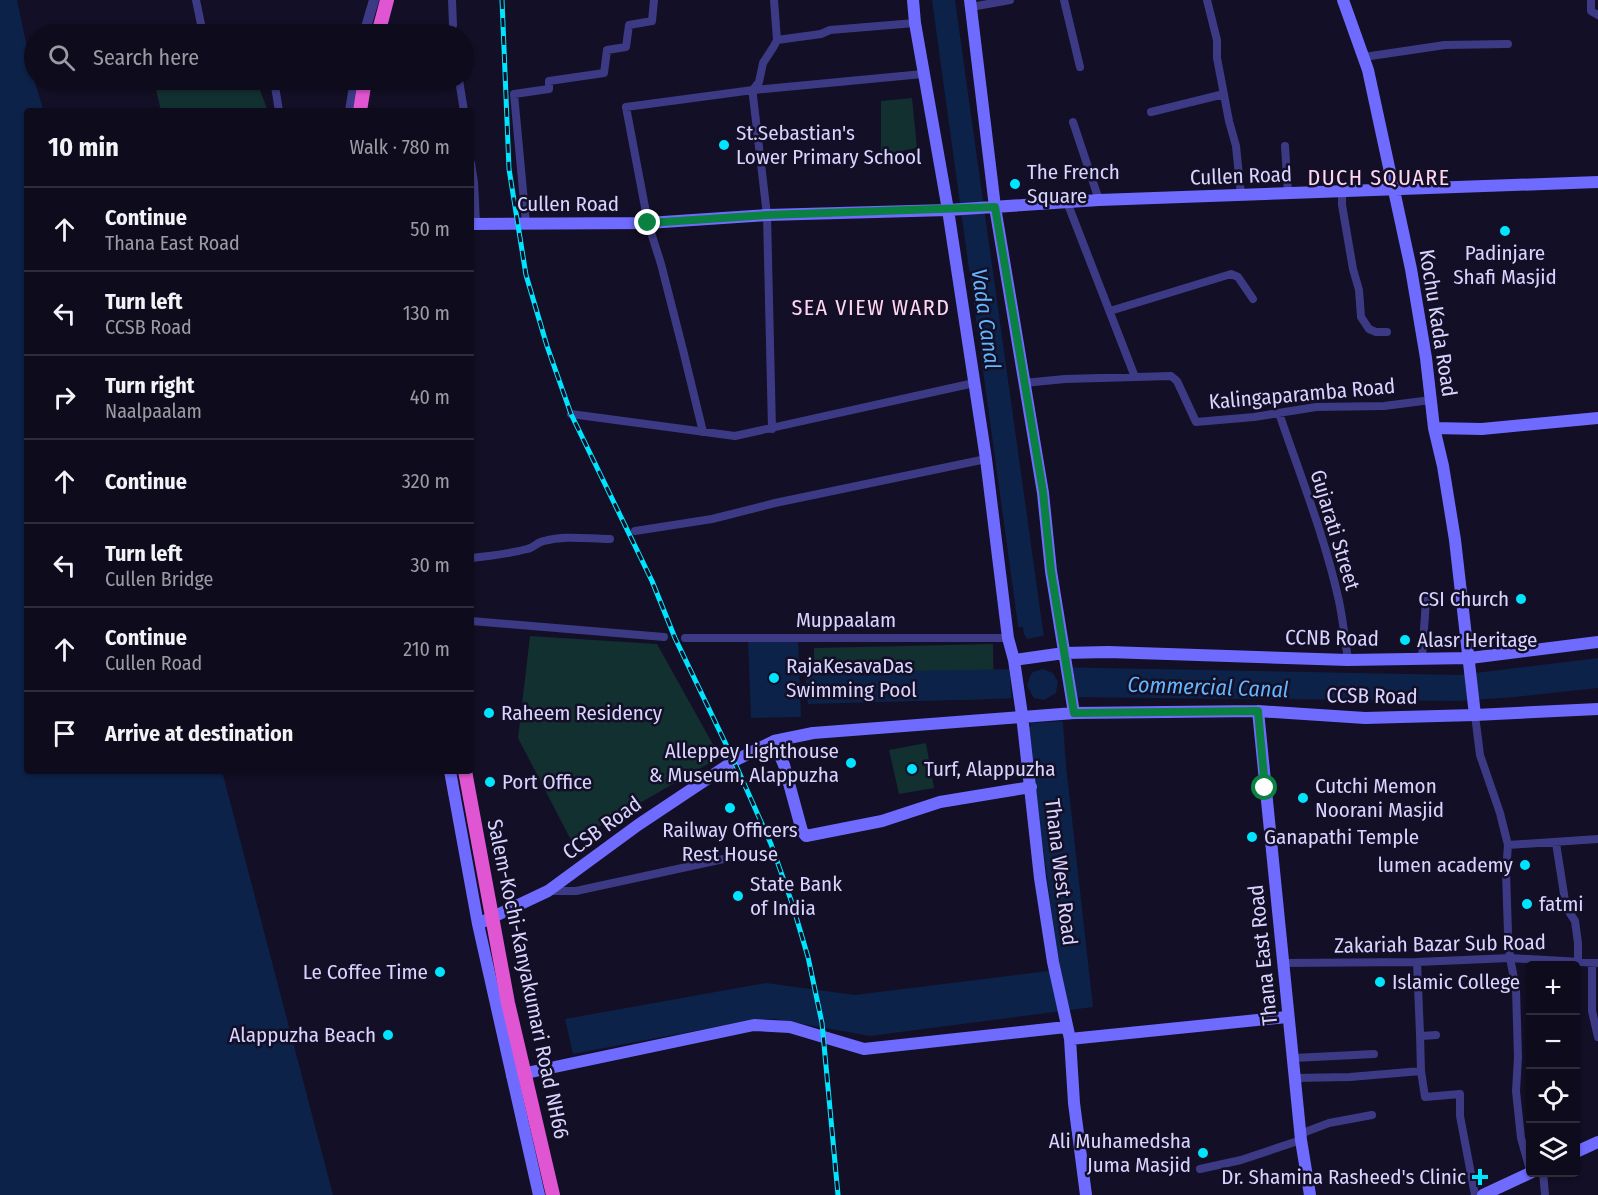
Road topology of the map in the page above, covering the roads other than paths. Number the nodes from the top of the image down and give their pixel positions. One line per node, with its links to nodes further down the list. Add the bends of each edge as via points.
1 (196, 0): 15 (street)
2 (452, 0): 18 (street)
3 (654, 0): 47 (street, via 652,21 629,25 626,47 607,50 604,73 549,81 549,89 514,94)
4 (774, 0): 19 (street)
5 (913, 0): 14 (main road, Thana West Road)
6 (1010, 0): 12 (street)
7 (1064, 0): 22 (street)
8 (1207, 0): 29 (street)
9 (1343, 0): 21 (main road, Kochu Kada Road)
10 (1591, 0): 13 (street, via 1591,11)
11 (382, 1): 16 (street); 17 (highway)
12 (971, 3): 44 (main road)
13 (1598, 15)
14 (915, 23): 19 (street, via 830,30); 23 (main road, Thana West Road)
15 (201, 24)
16 (369, 24)
17 (379, 24)
18 (453, 24)
19 (775, 43): 28 (street)
20 (1508, 44): 21 (street, via 1445,45)
21 (1364, 57): 38 (main road, Kochu Kada Road)
22 (1080, 67)
23 (924, 74): 28 (street); 45 (main road, Thana West Road)
24 (275, 90): 30 (street)
25 (353, 90): 31 (street)
26 (363, 90): 32 (highway)
27 (461, 90): 33 (street)
28 (753, 90): 46 (street); 48 (street, via 626,107)
29 (1224, 94): 34 (street); 41 (street, via 1236,146)
30 (278, 108)
31 (350, 108)
32 (360, 108)
33 (464, 108)
34 (1151, 112)
35 (1073, 122): 42 (street)
36 (1285, 146): 40 (street)
37 (1598, 182): 38 (main road, Cullen Road)
38 (1394, 190): 39 (main road, Cullen Road); 56 (main road, Kochu Kada Road)
39 (1342, 192): 40 (main road, Cullen Road); 52 (street, via 1361,317 1369,329)
40 (1288, 193): 41 (main road, Cullen Road)
41 (1241, 195): 42 (main road, Cullen Road)
42 (1099, 200): 43 (main road, Cullen Road)
43 (1067, 202): 44 (main road, Cullen Road); 51 (street)
44 (994, 207): 45 (main road, Cullen Road); 54 (main road)
45 (951, 210): 46 (main road, Cullen Road); 55 (main road, Thana West Road)
46 (767, 215): 48 (main road, Cullen Road); 61 (street)
47 (526, 223): 48 (main road, Cullen Road); 49 (main road, Cullen Road)
48 (648, 223): 62 (street)
49 (474, 224)
50 (1253, 299): 51 (street, via 1238,277 1231,274)
51 (1110, 311): 53 (street)
52 (1387, 332)
53 (1135, 377): 54 (street, Kalingaparamba Road); 57 (street, Kalingaparamba Road, via 1175,378 1196,422)
54 (1024, 383): 73 (main road, via 1043,492)
55 (974, 384): 61 (street); 63 (main road, Thana West Road)
56 (1431, 400): 57 (street, Kalingaparamba Road); 60 (main road, Kochu Kada Road)
57 (1279, 413): 76 (street, Gujarati Street, via 1331,572)
58 (571, 414): 62 (street)
59 (1598, 418): 60 (main road, via 1482,429)
60 (1434, 428): 75 (main road, Kochu Kada Road, via 1455,540)
61 (772, 429): 62 (street, via 735,436)
62 (703, 432)
63 (986, 459): 64 (street, via 712,519); 71 (main road, Thana West Road)
64 (635, 531)
65 (610, 539): 66 (street, via 574,536 541,541 531,549)
66 (474, 558)
67 (1426, 601): 74 (street)
68 (474, 621): 69 (street)
69 (664, 637)
70 (685, 638): 71 (street, Muppaalam)
71 (1008, 638): 77 (main road, Thana West Road)
72 (1598, 642): 75 (main road, CCNB Road)
73 (1059, 654): 76 (main road, CCNB Road, via 1108,652); 77 (main road, CCNB Road); 81 (main road, via 1067,670 1072,699)
74 (1422, 657): 75 (main road, CCNB Road); 76 (main road, CCNB Road)
75 (1470, 658): 78 (main road, Kochu Kada Road)
76 (1348, 660)
77 (1017, 662): 82 (main road, Thana West Road)
78 (1474, 709): 79 (main road, CCSB Road); 80 (main road, CCSB Road, via 1365,718); 89 (street, via 1480,755)
79 (1598, 709)
80 (1258, 711): 81 (main road, CCSB Road); 98 (main road, Thana East Road)
81 (1068, 713): 82 (main road, CCSB Road)
82 (1023, 715): 83 (main road, CCSB Road, via 813,733); 86 (main road, Thana West Road)
83 (774, 741): 86 (main road, via 806,836 882,821 940,802); 91 (main road, CCSB Road, via 734,761)
84 (451, 774): 92 (main road)
85 (466, 774): 119 (highway, Salem-Kochi-Kanyakumari Road NH66, bridge, via 508,1003)
86 (1031, 787): 101 (main road, Thana West Road, via 1053,962)
87 (1598, 839): 88 (street)
88 (1556, 843): 89 (street); 95 (street, via 1566,907 1575,921)
89 (1508, 844): 93 (street)
90 (742, 855): 91 (street, via 576,891)
91 (548, 891): 92 (main road, CCSB Road)
92 (478, 924): 108 (main road)
93 (1510, 958): 94 (street, Zakariah Bazar Sub Road); 96 (street, Zakariah Bazar Sub Road); 114 (street, via 1516,989 1516,1091)
94 (1561, 961)
95 (1578, 961)
96 (1417, 962): 98 (street, Zakariah Bazar Sub Road); 102 (street)
97 (1580, 962): 99 (street, Zakariah Bazar Sub Road)
98 (1282, 963): 100 (main road, Thana East Road)
99 (1595, 963): 104 (street, via 1592,1011)
100 (1287, 1017): 101 (main road); 106 (main road, Thana East Road)
101 (1067, 1027): 108 (main road, via 864,1050 790,1027 754,1025); 120 (main road)
102 (1420, 1034): 103 (street); 107 (street)
103 (1436, 1035)
104 (1598, 1037)
105 (1374, 1054): 106 (street)
106 (1294, 1058): 109 (main road, Thana East Road)
107 (1421, 1071): 109 (street); 122 (street, via 1425,1097 1460,1094 1460,1116)
108 (513, 1076): 118 (main road)
109 (1295, 1078): 111 (main road, Thana East Road)
110 (1372, 1115): 111 (street, via 1329,1123)
111 (1300, 1137): 115 (street, via 1241,1160); 121 (main road, Thana East Road)
112 (1598, 1142): 113 (main road)
113 (1580, 1150)
114 (1526, 1154)
115 (1200, 1169)
116 (1526, 1174): 123 (main road)
117 (1543, 1177): 124 (street)
118 (539, 1195)
119 (553, 1195)
120 (1086, 1195)
121 (1310, 1195)
122 (1475, 1195)
123 (1483, 1195)
124 (1545, 1195)

